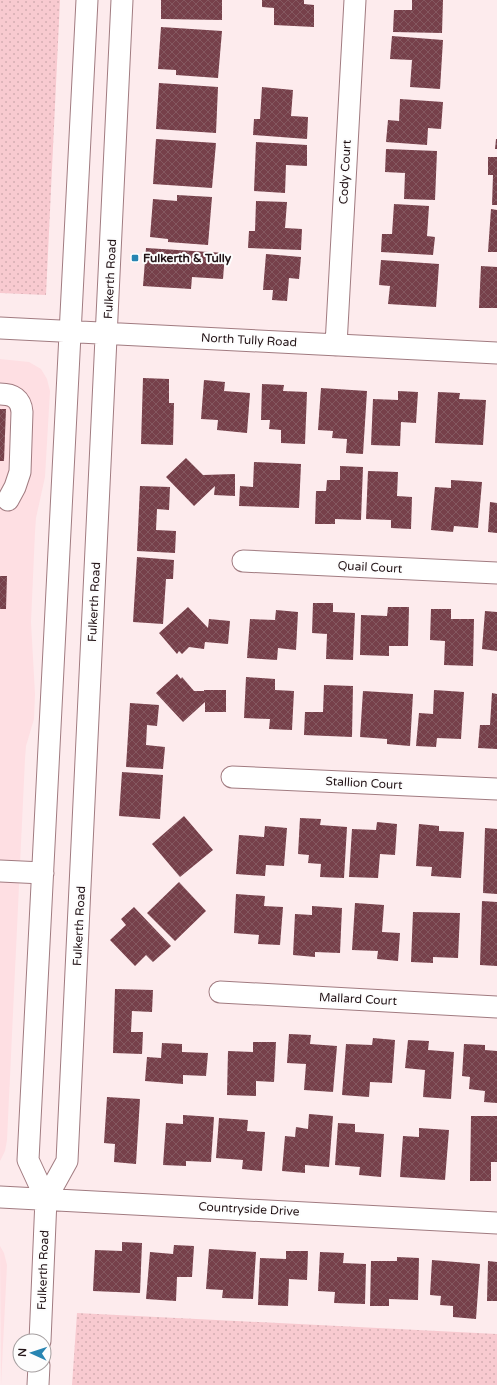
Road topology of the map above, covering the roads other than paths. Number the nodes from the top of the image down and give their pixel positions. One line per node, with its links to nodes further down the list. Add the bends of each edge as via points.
1 (87, 0): 5 (street, Fulkerth Road)
2 (122, 0): 6 (street, Fulkerth Road)
3 (355, 0): 7 (street, Cody Court)
4 (0, 328): 5 (street, North Tully Road)
5 (71, 331): 6 (street, North Tully Road); 16 (street, Fulkerth Road)
6 (107, 333): 7 (street, North Tully Road); 20 (street, Fulkerth Road, via 67,1161)
7 (336, 345): 8 (street, North Tully Road)
8 (497, 353)
9 (0, 394): 10 (street, via 11,395 22,407 20,472)
10 (8, 500)
11 (243, 561): 12 (street, Quail Court)
12 (497, 573)
13 (232, 777): 14 (street, Stallion Court)
14 (497, 789)
15 (0, 871): 16 (street)
16 (43, 873): 20 (street, Fulkerth Road, via 28,1160)
17 (220, 992): 18 (street, Mallard Court)
18 (497, 1007)
19 (0, 1197): 20 (street, Countryside Drive)
20 (46, 1199): 21 (street, Countryside Drive); 22 (street, Fulkerth Road)
21 (497, 1223)
22 (40, 1333)
23 (39, 1373): 24 (street)
24 (38, 1385)

